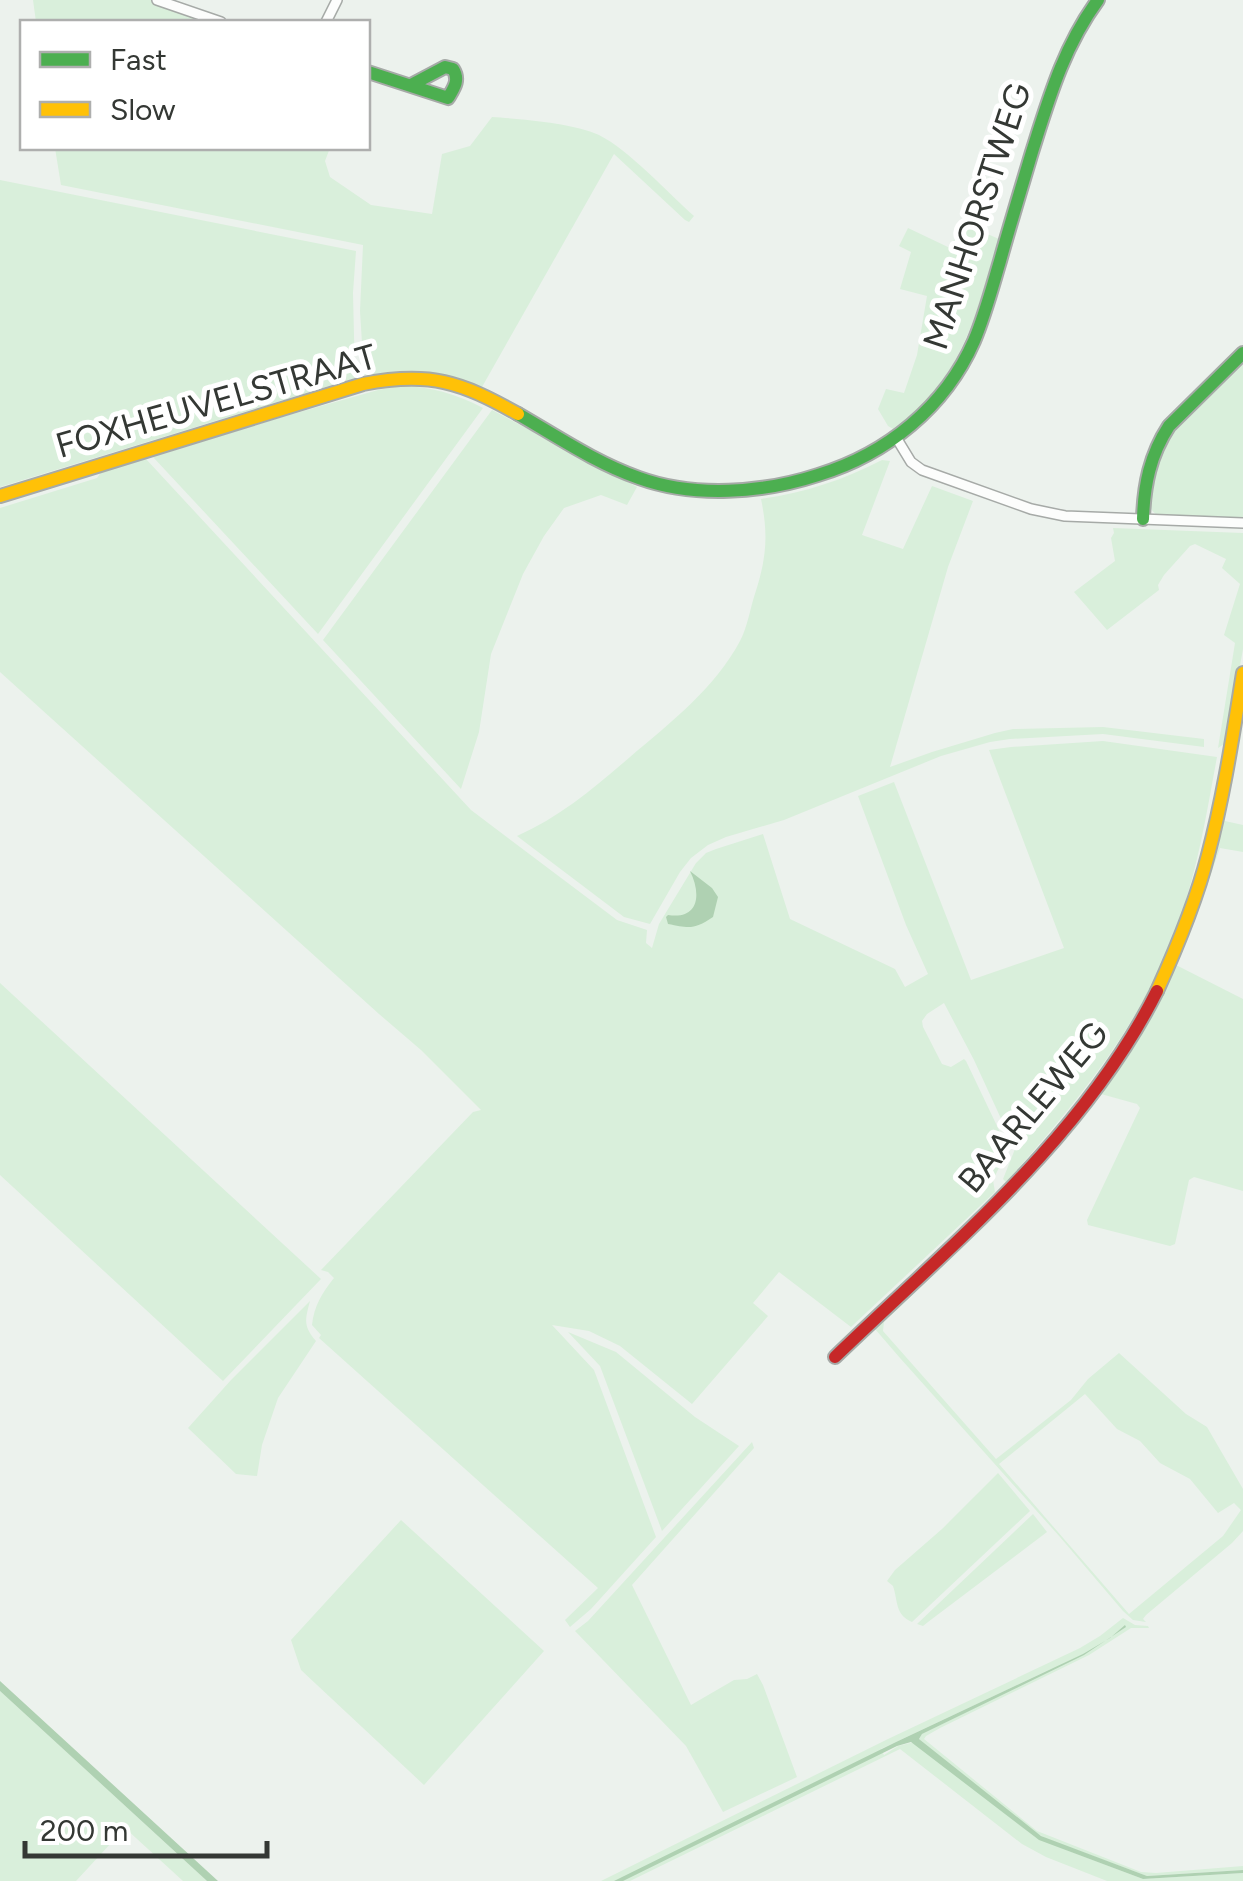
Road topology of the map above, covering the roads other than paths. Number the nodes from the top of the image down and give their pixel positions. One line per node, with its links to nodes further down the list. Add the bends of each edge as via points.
1 (157, 0): 3 (street)
2 (1098, 0): 7 (street, MANHORSTWEG, via 1055,77 968,355 936,402)
3 (215, 20)
4 (370, 73): 5 (street)
5 (412, 85)
6 (1243, 353): 9 (street, via 1161,437 1150,457)
7 (897, 439): 8 (street, FOXHEUVELSTRAAT, via 816,478 708,491 643,480 472,389 398,378); 9 (street, via 922,470 1031,509)
8 (0, 496)
9 (1142, 520): 10 (street)
10 (1243, 523)
11 (1243, 674): 12 (street, BAARLEWEG, via 1206,862 1170,963 1131,1038 1023,1175)
12 (835, 1356)

